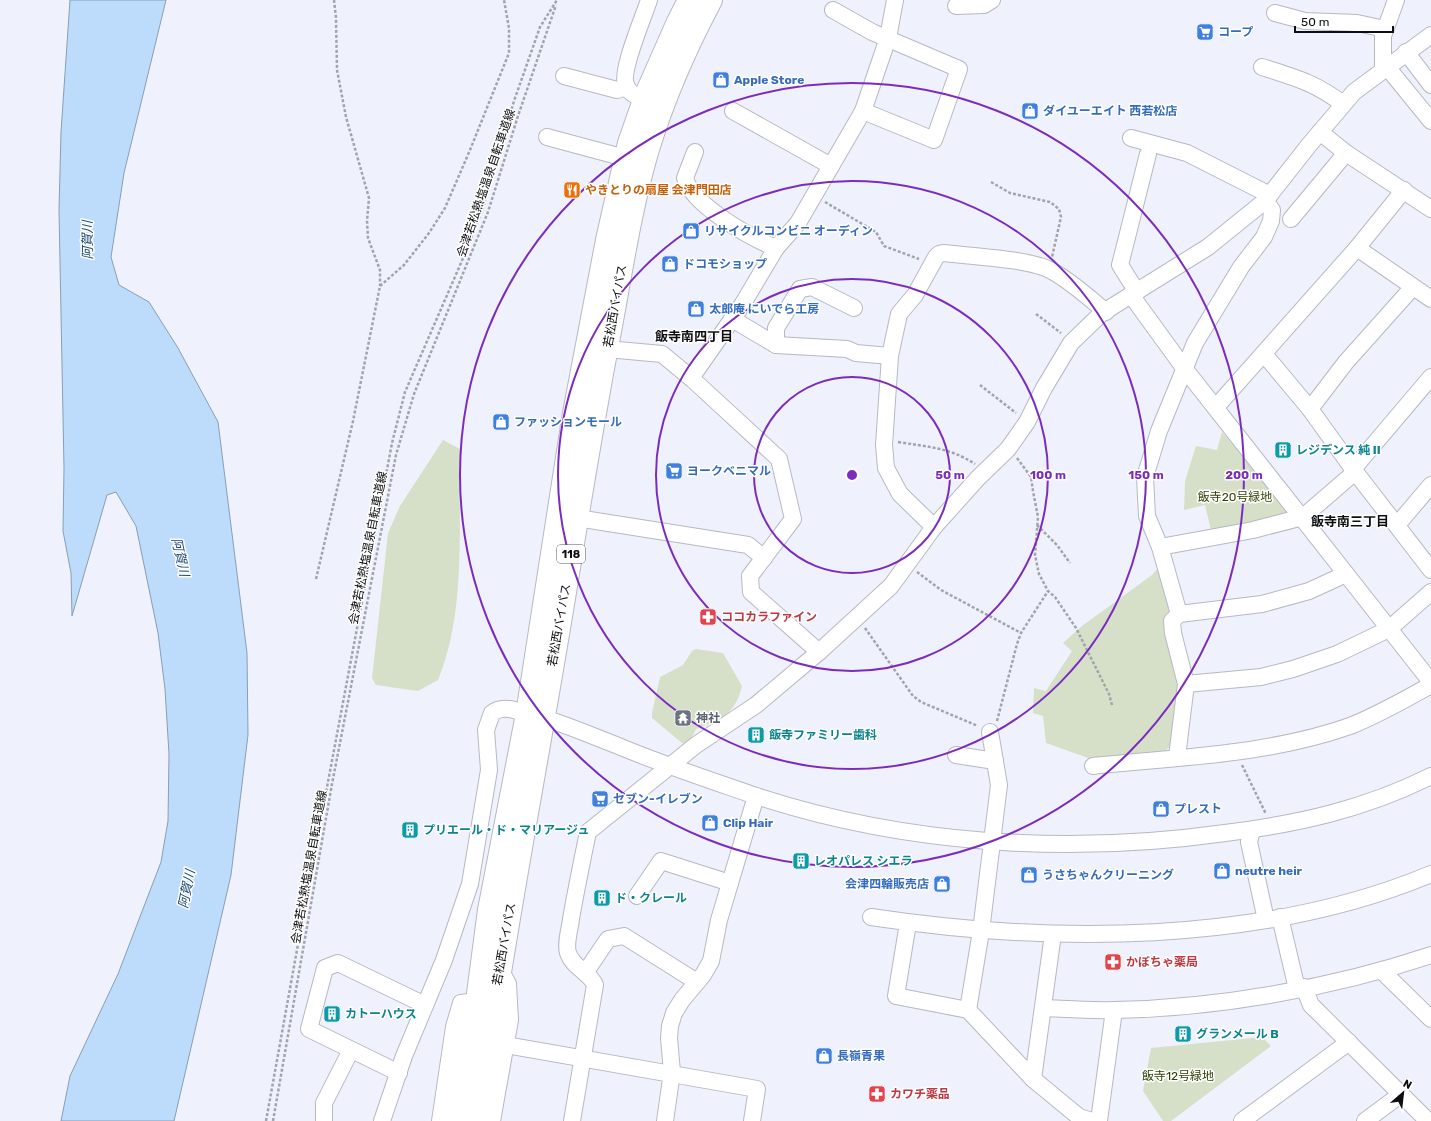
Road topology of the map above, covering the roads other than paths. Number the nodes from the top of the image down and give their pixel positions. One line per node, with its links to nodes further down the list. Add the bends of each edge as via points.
1 (649, 0): 18 (street, via 625,69)
2 (689, 0): 19 (highway, 若松西バイパス / 118)
3 (711, 0): 45 (highway, 若松西バイパス / 118, via 694,32 648,149 626,244)
4 (895, 0): 12 (street)
5 (992, 0): 7 (street, via 984,5)
6 (1396, 0): 10 (street)
7 (956, 6)
8 (833, 10): 12 (street)
9 (1275, 13): 10 (street, via 1305,21 1357,23)
10 (1385, 29): 15 (street)
11 (1431, 35): 13 (street)
12 (888, 38): 22 (street); 22 (street, via 959,69 934,140)
13 (1406, 52): 15 (street); 17 (street)
14 (1262, 67): 20 (street, via 1306,81)
15 (1385, 68): 20 (street); 23 (street)
16 (564, 76): 18 (street, via 617,90)
17 (1431, 84)
18 (627, 87): 19 (street, via 630,92)
19 (645, 99): 30 (highway, 若松西バイパス / 118)
20 (1343, 104): 24 (street)
21 (733, 111): 31 (street)
22 (863, 111): 31 (street)
23 (1431, 121)
24 (1320, 132): 28 (street); 33 (street)
25 (547, 137): 30 (street)
26 (1131, 138): 33 (street, via 1187,153)
27 (695, 152): 36 (street, via 685,178 689,188 706,206 729,223)
28 (1346, 153): 32 (street); 35 (street)
29 (1148, 154): 39 (street, via 1120,265)
30 (625, 158): 70 (highway, 若松西バイパス / 118, via 574,413)
31 (831, 166): 36 (street, via 798,223)
32 (1404, 190): 34 (street); 37 (street)
33 (1267, 198): 39 (street, via 1208,247); 48 (street, via 1272,210 1271,221 1194,343)
34 (1431, 209)
35 (1291, 219)
36 (776, 248): 43 (street)
37 (1357, 248): 38 (street); 46 (street)
38 (1413, 287): 40 (street); 52 (street, via 1346,362)
39 (1134, 293): 42 (street); 48 (street)
40 (1431, 299)
41 (854, 308): 44 (street, via 812,287 800,289 776,328)
42 (1106, 312): 47 (street, via 1078,288 1049,269 943,253 939,254 915,295 902,308); 57 (street, via 1071,343 1027,422 1008,449)
43 (732, 319): 44 (street); 50 (street)
44 (776, 345): 47 (street, via 847,349 856,353)
45 (607, 349): 50 (street, via 662,354); 56 (highway, 若松西バイパス / 118, via 593,416)
46 (1264, 354): 51 (street); 52 (street)
47 (890, 356): 57 (street, via 884,440 886,468 900,494)
48 (1184, 368): 51 (street); 59 (street, via 1159,431 1145,477 1146,516)
49 (1431, 377): 53 (street)
50 (691, 378): 60 (street, via 779,459 793,519)
51 (1216, 407): 55 (street)
52 (1310, 409): 53 (street)
53 (1354, 471): 55 (street); 58 (street)
54 (1431, 485): 58 (street)
55 (1303, 517): 59 (street, via 1253,530); 62 (street)
56 (577, 518): 60 (street, via 748,545); 70 (highway, 若松西バイパス / 118)
57 (934, 526): 66 (street, via 891,586)
58 (1397, 526): 61 (street)
59 (1160, 547): 64 (street)
60 (764, 558): 66 (street, via 750,576 751,592)
61 (1431, 570)
62 (1346, 574): 64 (street, via 1310,591 1262,604); 65 (street)
63 (1431, 592): 65 (street)
64 (1179, 614): 68 (street, via 1172,621 1173,633)
65 (1389, 629): 67 (street); 68 (street, via 1337,654 1294,669 1261,677)
66 (819, 652): 75 (street, via 756,705 696,745)
67 (1431, 682)
68 (1186, 684): 73 (street)
69 (1431, 685): 73 (street, via 1388,709 1349,726 1312,737 1239,752)
70 (535, 716): 75 (street, via 559,722); 90 (highway, 若松西バイパス / 118); 95 (highway, 若松西バイパス / 118, via 489,910); 96 (street, via 510,709 500,709 492,713 486,730 489,770 470,884)
71 (990, 732): 74 (street)
72 (956, 755): 74 (street)
73 (1177, 757): 76 (street)
74 (995, 761): 80 (street, via 999,785)
75 (670, 766): 78 (street); 92 (street, via 588,832 575,897 568,952 575,965)
76 (1093, 766)
77 (1431, 776): 79 (street, via 1372,802 1316,818)
78 (756, 796): 80 (street, via 868,824); 82 (street)
79 (1254, 830): 80 (street, via 1168,841 1118,844); 85 (street, via 1249,842)
80 (992, 842): 87 (street)
81 (1431, 874): 85 (street, via 1378,895)
82 (730, 883): 83 (street, via 661,861); 93 (street, via 711,961)
83 (637, 896)
84 (871, 917): 86 (street)
85 (1273, 918): 88 (street, via 1229,926 1149,933); 94 (street)
86 (908, 923): 87 (street); 98 (street, via 896,996 923,1008)
87 (981, 931): 88 (street); 98 (street)
88 (1053, 934): 97 (street)
89 (1431, 955): 91 (street)
90 (500, 970): 102 (street, via 508,984 509,993 510,1020); 113 (highway, 若松西バイパス / 118)
91 (1382, 971): 94 (street); 100 (street)
92 (585, 973): 93 (street, via 608,939 624,936); 104 (street, via 595,985)
93 (697, 982): 105 (street, via 674,1013 670,1026)
94 (1301, 988): 99 (street, via 1194,1004); 101 (street, via 1311,1005)
95 (477, 1001): 111 (street, via 461,1003 459,1009); 112 (highway, 若松西バイパス / 118)
96 (426, 1005): 103 (street, via 338,963 325,968 309,1029); 106 (street)
97 (1044, 1008): 99 (street); 107 (street)
98 (968, 1010): 107 (street)
99 (1114, 1010): 119 (street)
100 (1431, 1019)
101 (1349, 1042): 108 (street); 120 (street)
102 (506, 1044): 104 (street); 114 (street)
103 (351, 1050): 106 (street); 109 (street, via 324,1103)
104 (582, 1059): 105 (street); 115 (street)
105 (672, 1072): 116 (street); 117 (street, via 757,1089)
106 (399, 1073): 110 (street)
107 (1033, 1079): 118 (street, via 1079,1117)
108 (1400, 1095): 121 (street); 122 (street)
109 (324, 1121)
110 (382, 1121)
111 (440, 1121)
112 (457, 1121)
113 (477, 1121)
114 (492, 1121)
115 (572, 1121)
116 (665, 1121)
117 (752, 1121)
118 (1092, 1121)
119 (1098, 1121)
120 (1242, 1121)
121 (1365, 1121)
122 (1428, 1121)

